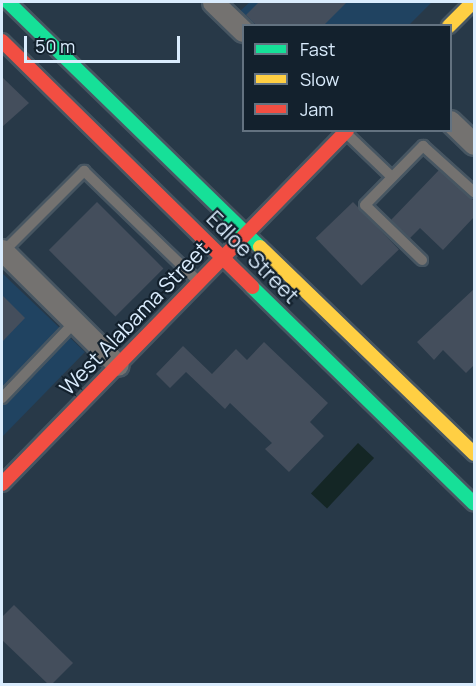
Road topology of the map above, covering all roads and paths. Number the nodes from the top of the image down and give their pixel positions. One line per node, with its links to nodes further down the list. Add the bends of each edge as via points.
1 (8, 2): 4 (main road, Edloe Street)
2 (213, 2): 6 (street)
3 (473, 2): 5 (main road)
4 (21, 14): 7 (main road); 15 (main road, Edloe Street)
5 (451, 24)
6 (242, 30)
7 (2, 34)
8 (2, 41): 17 (main road, Edloe Street)
9 (452, 123): 12 (street)
10 (344, 132): 15 (main road, West Alabama Street)
11 (346, 132): 13 (lane)
12 (474, 144)
13 (392, 177): 14 (lane, via 423,146); 18 (lane, via 365,205)
14 (474, 192)
15 (247, 233): 17 (main road, West Alabama Street); 23 (main road, Edloe Street)
16 (2, 251): 19 (lane, via 84,171); 20 (street)
17 (224, 257): 19 (main road, West Alabama Street); 25 (main road, Edloe Street)
18 (422, 260)
19 (199, 282): 21 (main road, West Alabama Street)
20 (75, 322): 21 (street); 22 (lane)
21 (118, 365): 26 (main road, West Alabama Street)
22 (2, 398)
23 (453, 433): 24 (main road, Edloe Street); 25 (main road)
24 (474, 454)
25 (428, 459): 27 (main road, Edloe Street)
26 (2, 484)
27 (474, 504)

